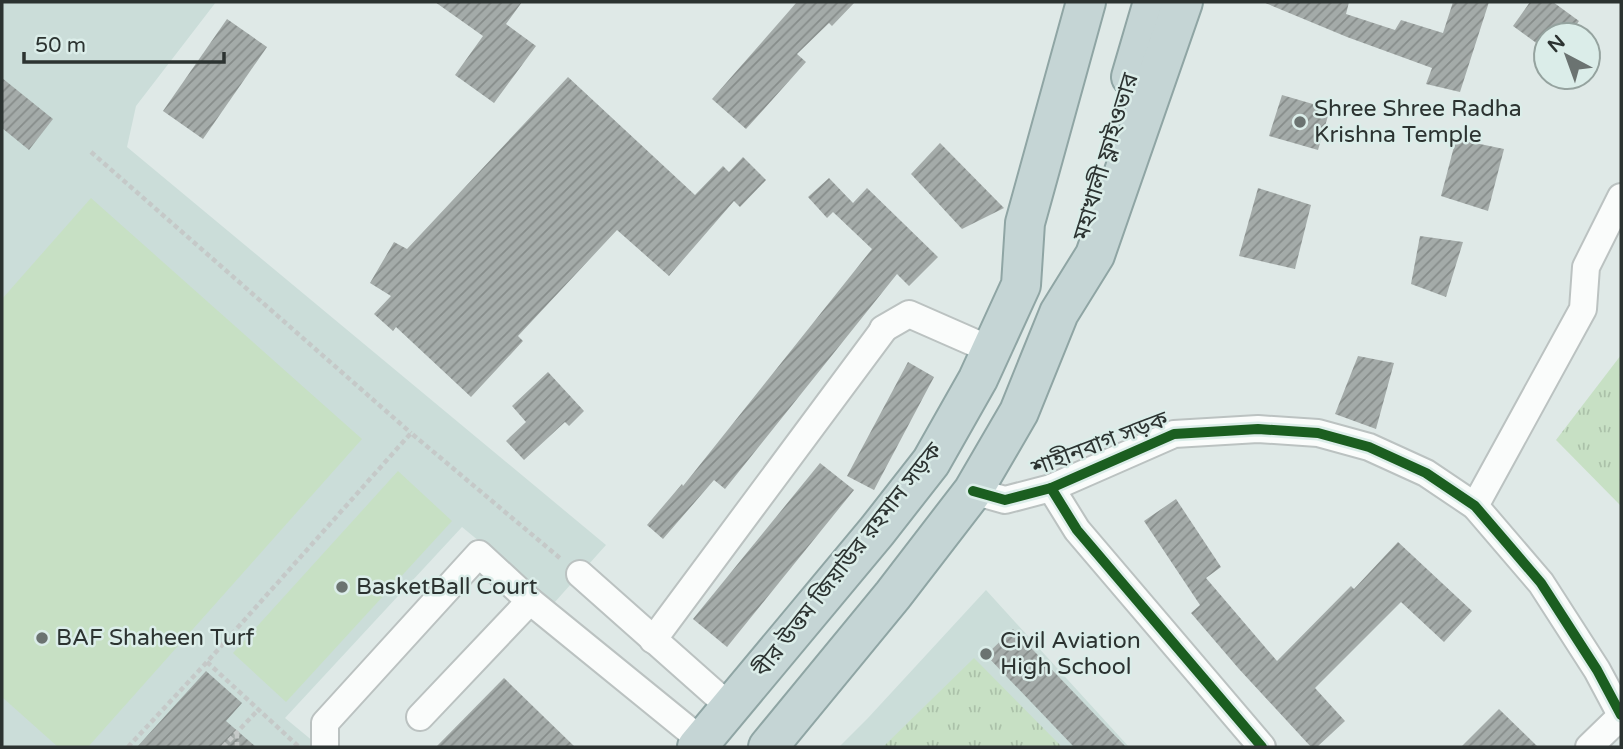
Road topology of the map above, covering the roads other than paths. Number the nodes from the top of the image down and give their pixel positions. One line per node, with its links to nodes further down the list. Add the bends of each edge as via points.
1 (1086, 2): 6 (highway, বীর উত্তম জিয়াউর রহমান সড়ক, via 1025,223)
2 (1112, 2): 6 (highway, মহাখালী ফ্লাইওভার)
3 (1153, 2): 7 (highway, মহাখালী ফ্লাইওভার)
4 (1183, 2): 7 (highway, via 1095,256)
5 (1621, 197): 11 (street, via 1586,267 1583,309)
6 (1021, 285): 8 (highway, বীর উত্তম জিয়াউর রহমান সড়ক)
7 (1059, 313): 10 (highway, via 1019,412)
8 (991, 350): 14 (street, via 909,314 884,329); 15 (highway, বীর উত্তম জিয়াউর রহমান সড়ক, via 930,462)
9 (1051, 488): 10 (street, শাহীনবাগ সড়ক, via 1005,500); 11 (street, শাহীনবাগ সড়ক, via 1174,434 1258,429 1318,433 1369,447 1426,473); 21 (street, via 1077,530)
10 (972, 491): 20 (highway)
11 (1475, 506): 16 (street, শাহীনবাগ সড়ক, via 1541,583)
12 (580, 575): 14 (street)
13 (530, 601): 17 (street); 18 (street); 19 (street, via 479,554 326,723)
14 (653, 640): 15 (street)
15 (730, 708): 18 (highway, বীর উত্তম জিয়াউর রহমান সড়ক)
16 (1621, 715): 22 (street)
17 (420, 717)
18 (700, 744)
19 (325, 747)
20 (768, 747)
21 (1262, 747)
22 (1589, 747)

